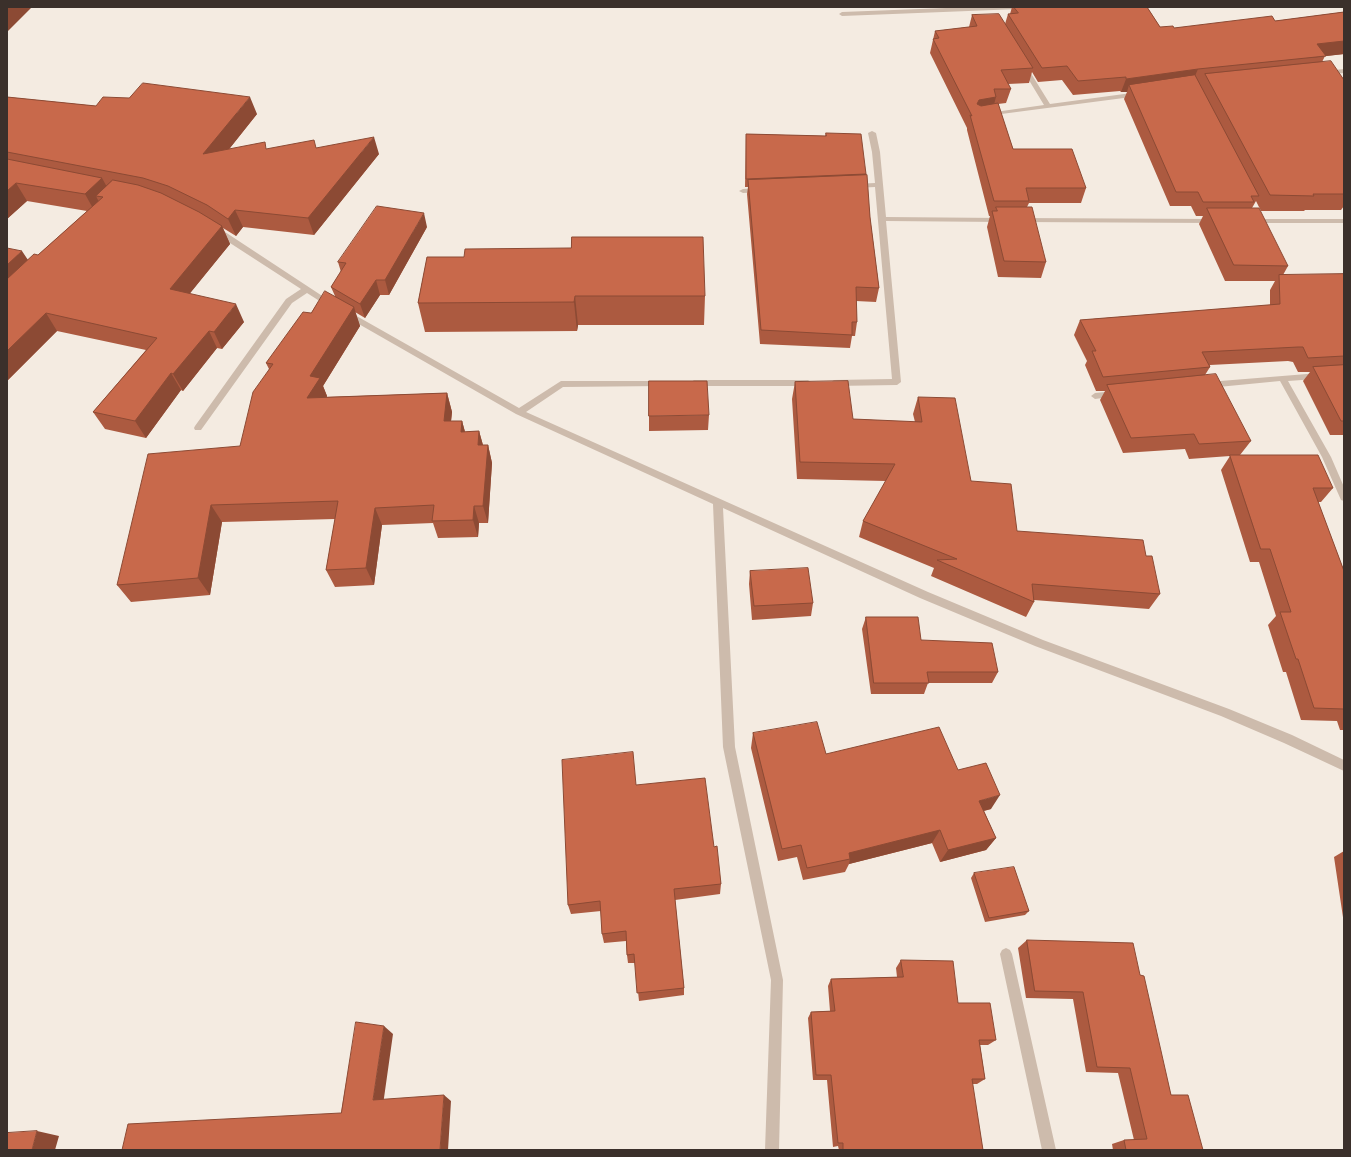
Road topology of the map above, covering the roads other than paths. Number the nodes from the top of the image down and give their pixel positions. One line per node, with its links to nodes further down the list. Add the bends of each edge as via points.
1 (1019, 7): 2 (street)
2 (988, 9): 3 (street); 4 (street)
3 (842, 14)
4 (992, 16)
5 (1020, 61): 9 (street)
6 (1344, 71): 7 (street)
7 (1314, 74)
8 (1146, 92): 9 (street)
9 (1048, 106): 10 (street)
10 (984, 116)
11 (872, 133): 12 (street)
12 (879, 185): 13 (street); 17 (street)
13 (849, 186)
14 (766, 190): 15 (street)
15 (743, 191)
16 (1258, 212): 21 (street)
17 (882, 219): 19 (street); 27 (street, via 897,382)
18 (1344, 220): 21 (street)
19 (1222, 221)
20 (1246, 221): 21 (street)
21 (1262, 221)
22 (211, 226): 23 (street)
23 (307, 289): 31 (street); 32 (street, via 289,301)
24 (1344, 374): 25 (street)
25 (1282, 378): 28 (street); 33 (street, via 1326,457)
26 (670, 383): 31 (street, via 561,384)
27 (686, 383)
28 (1196, 386)
29 (1126, 393): 30 (street)
30 (1095, 396)
31 (519, 412): 34 (street)
32 (198, 428)
33 (1344, 497)
34 (718, 502): 35 (street, via 932,598 1039,643 1225,712); 37 (street, via 729,747 777,980)
35 (1344, 766)
36 (1006, 954): 38 (street)
37 (772, 1150)
38 (1049, 1150)

